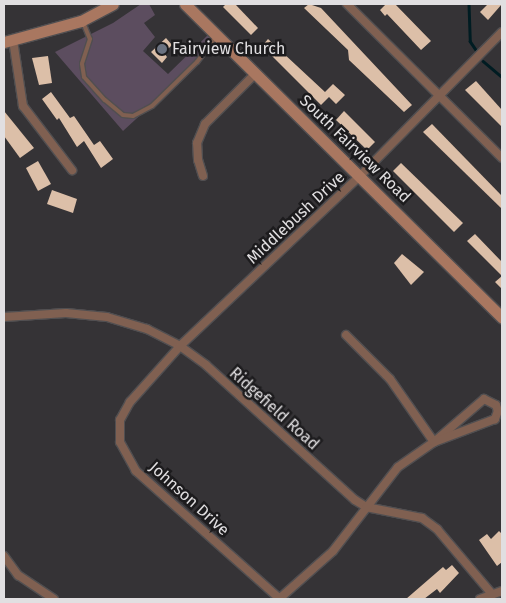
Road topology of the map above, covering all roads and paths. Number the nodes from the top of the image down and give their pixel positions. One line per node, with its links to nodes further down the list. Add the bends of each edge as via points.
1 (113, 4): 4 (street)
2 (186, 4): 6 (street, South Fairview Road)
3 (347, 4): 9 (street)
4 (82, 20): 6 (lane, via 90,39 82,64 84,77 104,100 123,115 132,116 152,106 197,62); 7 (street)
5 (502, 32): 9 (street, Middlebush Drive)
6 (217, 36): 8 (street, South Fairview Road)
7 (8, 41): 11 (street, via 24,106)
8 (255, 74): 12 (street, via 205,124 197,143); 13 (street, South Fairview Road)
9 (439, 95): 10 (street); 13 (street, Middlebush Drive)
10 (502, 158)
11 (72, 170)
12 (203, 176)
13 (360, 176): 15 (street, South Fairview Road); 17 (street, Middlebush Drive)
14 (4, 317): 17 (street, Ridgefield Road, via 66,313 108,317 147,329)
15 (502, 318)
16 (346, 335): 19 (street, via 390,379)
17 (180, 346): 18 (street, Middlebush Drive); 20 (street, Ridgefield Road)
18 (130, 402): 25 (street, Johnson Drive, via 120,420 120,442 126,458)
19 (434, 442): 19 (street, via 494,419 498,411 496,405 484,399); 20 (street, via 398,467)
20 (366, 507): 23 (street, Ridgefield Road, via 422,518 437,528); 25 (street, via 333,551)
21 (4, 556): 24 (street, via 18,575)
22 (502, 591): 23 (street)
23 (492, 594): 26 (street)
24 (54, 599)
25 (280, 599)
26 (480, 599)

